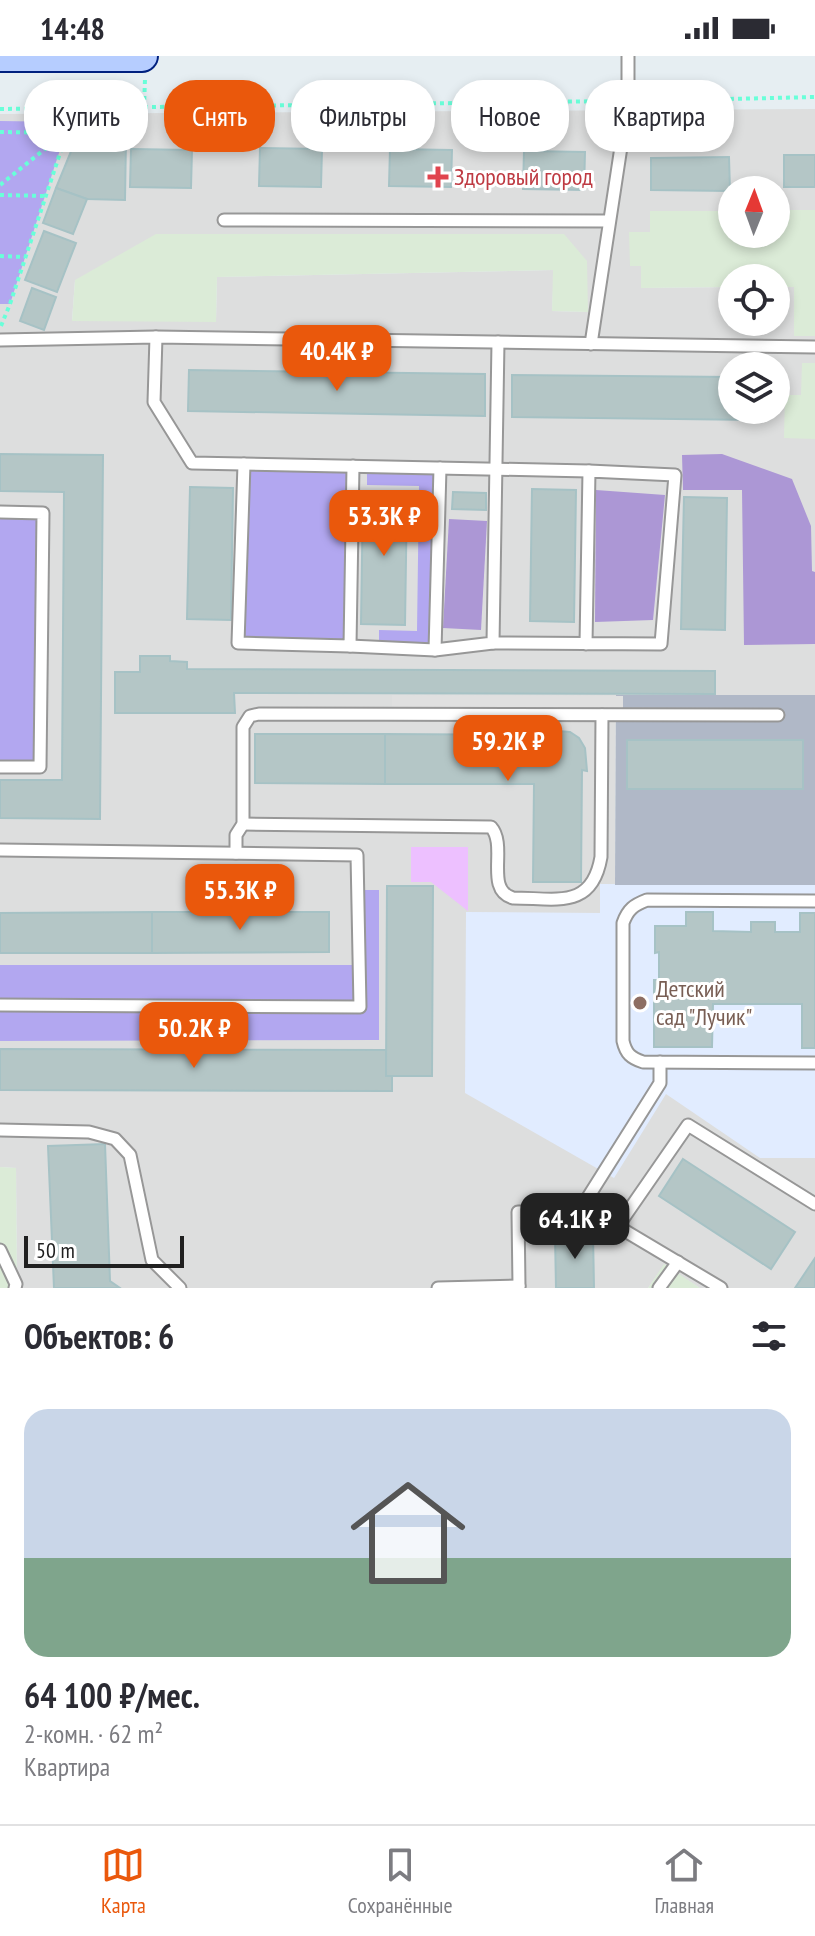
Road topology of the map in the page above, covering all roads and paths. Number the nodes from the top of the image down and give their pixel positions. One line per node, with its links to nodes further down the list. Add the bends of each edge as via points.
1 (0, 56): 2 (main road)
2 (142, 56)
3 (628, 56): 4 (lane)
4 (628, 80)
5 (815, 97): 6 (path)
6 (734, 99)
7 (585, 102): 8 (path)
8 (148, 107)
9 (0, 109): 10 (path)
10 (24, 109)
11 (0, 132): 12 (path)
12 (24, 132)
13 (41, 152): 16 (path)
14 (59, 152): 18 (path)
15 (620, 152): 20 (lane)
16 (0, 185)
17 (0, 195): 18 (path)
18 (45, 196): 22 (path)
19 (224, 220): 20 (lane)
20 (609, 221): 29 (lane)
21 (0, 256): 22 (path)
22 (25, 257): 24 (path)
23 (0, 304): 24 (path)
24 (10, 304): 25 (path)
25 (0, 328)
26 (156, 337): 27 (lane); 28 (lane); 31 (lane, via 154,402 192,463)
27 (0, 340)
28 (498, 342): 29 (lane); 34 (lane)
29 (591, 344): 30 (lane)
30 (815, 347)
31 (244, 464): 32 (lane); 39 (lane, via 238,643)
32 (353, 466): 33 (lane); 39 (lane)
33 (440, 468): 34 (lane); 40 (lane)
34 (496, 469): 35 (lane); 37 (lane)
35 (589, 471): 38 (lane); 38 (lane, via 675,475 661,644)
36 (0, 512): 43 (lane, via 43,513 40,767)
37 (493, 643): 38 (lane); 40 (lane)
38 (586, 644)
39 (350, 646): 40 (lane)
40 (435, 650)
41 (602, 715): 42 (lane); 44 (lane, via 250,716 243,727); 44 (lane, via 601,857 591,888 576,897 505,896 499,883 499,841 491,827)
42 (778, 715)
43 (0, 767)
44 (243, 824): 46 (lane, via 236,835)
45 (0, 850): 46 (lane)
46 (236, 853): 48 (lane, via 357,855 360,1007)
47 (815, 901): 49 (lane, via 647,900 627,913 623,1041 633,1059)
48 (0, 1005)
49 (660, 1062): 50 (lane); 53 (lane, via 660,1083)
50 (815, 1063)
51 (0, 1130): 59 (lane, via 89,1132 115,1139 130,1155 152,1260)
52 (815, 1204): 54 (lane, via 688,1125)
53 (580, 1210): 54 (lane); 57 (lane, via 518,1212)
54 (618, 1226): 56 (lane)
55 (0, 1250): 58 (lane)
56 (678, 1262): 61 (lane); 62 (lane)
57 (518, 1287): 60 (lane)
58 (15, 1288)
59 (180, 1288)
60 (438, 1288)
61 (659, 1288)
62 (721, 1288)

